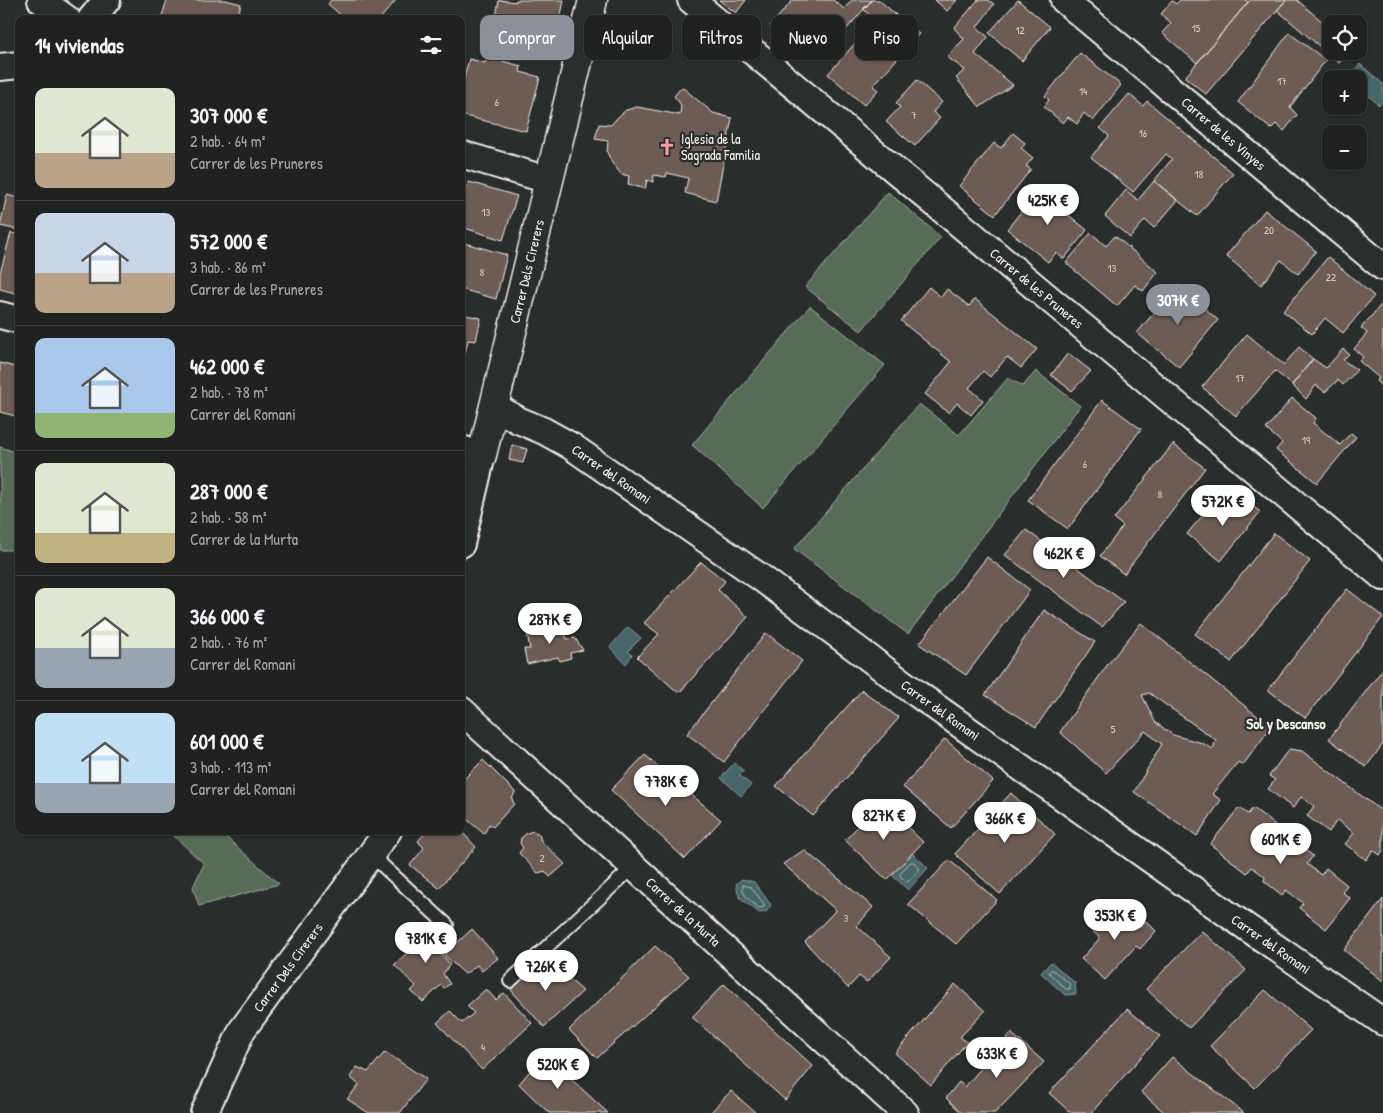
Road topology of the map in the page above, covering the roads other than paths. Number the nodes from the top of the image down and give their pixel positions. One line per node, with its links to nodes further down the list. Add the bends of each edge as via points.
1 (41, 0): 6 (street)
2 (107, 0): 7 (street)
3 (593, 0): 11 (street, Carrer Dels Cirerers)
4 (691, 0): 18 (street, Carrer de les Pruneres)
5 (1064, 0): 12 (street, Carrer de les Vinyes)
6 (61, 15)
7 (94, 15)
8 (15, 66): 9 (street)
9 (0, 67)
10 (465, 155): 11 (street)
11 (548, 180): 15 (street, Carrer Dels Cirerers)
12 (1383, 266)
13 (0, 315): 14 (street)
14 (15, 319)
15 (494, 406): 16 (street, Carrer Dels Cirerers); 25 (street, Carrer del Romani, via 571,446 736,560 924,698)
16 (472, 452): 17 (street, Carrer Dels Cirerers)
17 (465, 511)
18 (1383, 577)
19 (465, 714): 22 (street, Carrer de la Murta)
20 (385, 835): 21 (street, Carrer Dels Cirerers)
21 (371, 855): 23 (lane); 26 (street, Carrer Dels Cirerers, via 242,1030)
22 (633, 866): 24 (lane); 27 (street, Carrer de la Murta)
23 (448, 925)
24 (510, 981)
25 (1383, 1022)
26 (204, 1113)
27 (905, 1113)

